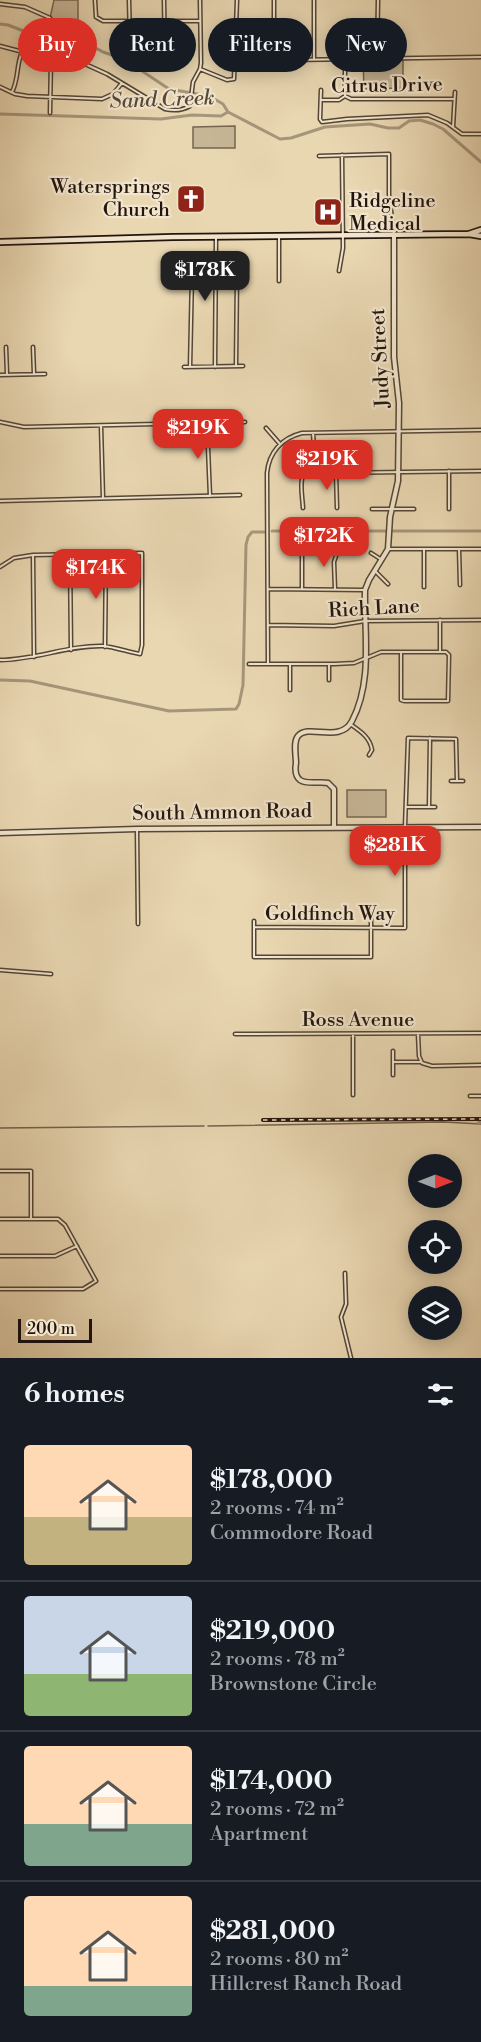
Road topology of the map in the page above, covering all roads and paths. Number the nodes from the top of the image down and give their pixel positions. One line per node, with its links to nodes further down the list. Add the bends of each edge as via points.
1 (15, 0): 12 (street)
2 (19, 0): 12 (street)
3 (95, 0): 18 (street, via 97,18)
4 (129, 0): 14 (street)
5 (164, 0): 15 (street)
6 (200, 0): 20 (street)
7 (237, 0): 28 (street, via 235,76 228,81)
8 (274, 0): 16 (street)
9 (314, 0): 25 (street)
10 (378, 0): 17 (street)
11 (0, 4): 12 (street)
12 (16, 5): 13 (street)
13 (50, 18)
14 (129, 18)
15 (164, 18)
16 (274, 18)
17 (378, 18)
18 (109, 21)
19 (196, 21): 20 (street)
20 (200, 21): 28 (street)
21 (0, 45): 22 (street)
22 (18, 51)
23 (481, 57): 24 (street)
24 (407, 58)
25 (314, 59): 26 (street)
26 (325, 59)
27 (97, 69): 32 (street)
28 (200, 69): 32 (street, via 193,82 190,106 173,111)
29 (18, 72): 35 (street)
30 (51, 72): 38 (street)
31 (345, 72): 37 (street)
32 (122, 83): 38 (street, via 107,98)
33 (0, 87): 35 (street)
34 (321, 90): 40 (street)
35 (12, 92): 38 (street)
36 (454, 92): 39 (street)
37 (345, 96): 39 (street, Citrus Drive); 40 (street, Citrus Drive)
38 (51, 97): 41 (street)
39 (453, 99): 42 (street)
40 (321, 100): 42 (street, via 322,122 428,115)
41 (50, 113)
42 (453, 128): 43 (street, via 462,134)
43 (481, 134)
44 (342, 155): 45 (street); 48 (street, via 389,154); 49 (street)
45 (319, 156)
46 (481, 230): 47 (main road)
47 (469, 234): 48 (main road); 50 (main road)
48 (394, 235): 49 (main road); 78 (street, Judy Street, via 394,357)
49 (343, 236): 52 (main road); 54 (street)
50 (481, 236)
51 (216, 237): 52 (main road); 53 (main road); 57 (street)
52 (279, 237): 60 (street)
53 (0, 242)
54 (339, 271)
55 (175, 275): 56 (street)
56 (192, 275): 57 (street); 66 (street)
57 (215, 275): 58 (street); 67 (street)
58 (237, 275): 59 (street); 63 (street)
59 (245, 275)
60 (279, 281)
61 (33, 346): 68 (street)
62 (6, 347): 71 (street)
63 (236, 366): 64 (street); 67 (street)
64 (243, 366)
65 (184, 367): 66 (street)
66 (190, 367): 67 (street)
67 (215, 367)
68 (34, 374): 69 (street); 71 (street)
69 (45, 374)
70 (0, 375): 71 (street)
71 (7, 375)
72 (0, 422): 75 (street, via 24,427)
73 (245, 422): 74 (street)
74 (207, 423): 75 (street); 87 (street)
75 (100, 425): 88 (street)
76 (266, 428): 80 (street)
77 (481, 430): 78 (street)
78 (399, 431): 79 (street); 84 (street, Judy Street)
79 (313, 433): 80 (street, via 297,434); 81 (street)
80 (280, 444): 112 (street, via 267,465)
81 (315, 463): 85 (street, via 322,470); 90 (street, via 303,474)
82 (448, 471): 83 (street); 84 (street); 95 (street)
83 (481, 471)
84 (398, 472): 85 (street); 93 (street, Judy Street)
85 (336, 473): 91 (street)
86 (240, 495): 87 (street)
87 (210, 496): 88 (street)
88 (103, 498): 89 (street)
89 (0, 501)
90 (303, 508)
91 (338, 508)
92 (372, 508): 93 (street)
93 (392, 509): 94 (street); 96 (street, Judy Street)
94 (414, 509)
95 (449, 509)
96 (388, 549): 97 (street); 106 (street, Judy Street)
97 (424, 549): 98 (street); 111 (street)
98 (459, 549): 99 (street); 110 (street)
99 (481, 549)
100 (302, 553): 113 (street)
101 (337, 553): 114 (street)
102 (371, 553): 106 (street)
103 (70, 554): 104 (street); 105 (street); 121 (street)
104 (106, 554): 120 (street); 120 (street, via 142,553 142,645 140,654)
105 (33, 555): 107 (street, via 14,558); 124 (street)
106 (382, 561): 108 (street, Judy Street)
107 (0, 567)
108 (375, 572): 109 (street); 115 (street, Judy Street)
109 (388, 584)
110 (460, 585)
111 (424, 587)
112 (268, 589): 113 (street); 119 (street)
113 (302, 589): 114 (street)
114 (335, 589): 115 (street)
115 (365, 590): 118 (street, Judy Street)
116 (440, 620): 117 (street, Rich Lane); 118 (street, Rich Lane); 123 (street)
117 (481, 620)
118 (365, 621): 119 (street, Rich Lane, via 334,626); 125 (street, Judy Street)
119 (268, 625): 128 (street)
120 (105, 647): 121 (street)
121 (71, 650): 124 (street)
122 (401, 652): 123 (street); 123 (street, via 401,700 446,702 449,655); 125 (street, via 381,652)
123 (440, 652)
124 (34, 657): 126 (street)
125 (365, 658): 130 (street, via 354,663); 133 (street, Judy Street, via 363,689)
126 (0, 660)
127 (249, 664): 128 (street)
128 (268, 664): 129 (street)
129 (290, 664): 130 (street); 132 (street)
130 (329, 664): 131 (street)
131 (328, 680)
132 (290, 690)
133 (350, 724): 135 (street, via 370,742); 142 (street, via 334,733 302,734 296,741 299,780 328,783 334,789)
134 (430, 738): 137 (street, via 456,739); 139 (street, via 408,738); 140 (street)
135 (369, 755)
136 (451, 781): 137 (street)
137 (457, 781): 138 (street)
138 (463, 781)
139 (405, 807): 140 (street); 143 (street)
140 (429, 807): 141 (street)
141 (435, 807)
142 (334, 827): 143 (street, South Ammon Road); 145 (street, South Ammon Road)
143 (405, 827): 144 (street, South Ammon Road); 151 (street, Goldfinch Way, via 405,928)
144 (481, 827)
145 (137, 829): 146 (street, South Ammon Road); 149 (street)
146 (0, 833)
147 (371, 920): 151 (street)
148 (254, 921): 150 (street)
149 (138, 924)
150 (254, 927): 151 (street, Goldfinch Way); 151 (street, via 255,957 371,957)
151 (371, 927)
152 (0, 970): 153 (street)
153 (51, 974)
154 (481, 1033): 157 (street, Ross Avenue)
155 (235, 1034): 156 (street, Ross Avenue)
156 (352, 1034): 157 (street, Ross Avenue); 163 (street)
157 (418, 1034): 160 (street)
158 (393, 1051): 159 (street)
159 (393, 1062): 160 (street); 162 (street)
160 (421, 1062): 161 (street, via 432,1066)
161 (481, 1065)
162 (393, 1075)
163 (353, 1095)
164 (470, 1096): 165 (street)
165 (481, 1096)
166 (0, 1171): 168 (street, via 32,1171)
167 (0, 1219): 168 (street)
168 (30, 1219): 169 (street, via 58,1219)
169 (77, 1246): 170 (street, via 55,1256); 172 (street, via 96,1281 83,1289)
170 (0, 1256)
171 (345, 1272): 173 (street, via 346,1304 341,1317)
172 (0, 1288)
173 (351, 1358)

